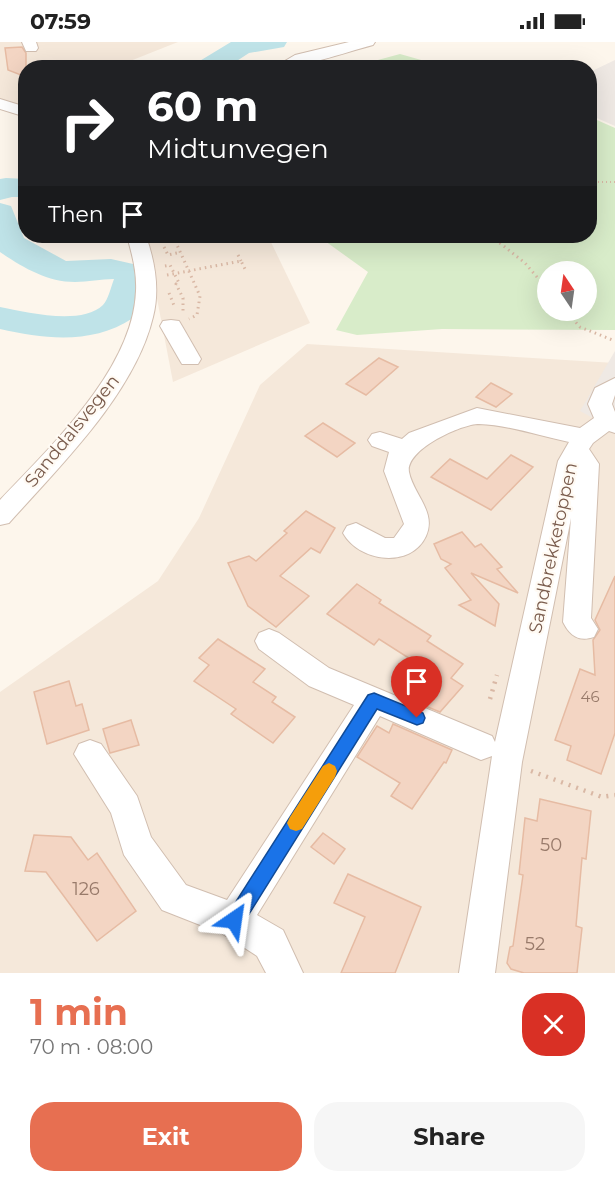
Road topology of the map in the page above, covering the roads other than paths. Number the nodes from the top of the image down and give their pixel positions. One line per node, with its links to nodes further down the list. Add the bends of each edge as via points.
1 (368, 42): 2 (street)
2 (296, 60)
3 (0, 104): 4 (street)
4 (18, 110)
5 (149, 243): 13 (street, Sanddalsvegen, via 142,249 146,287 141,329 130,354 100,401)
6 (178, 323): 7 (street)
7 (190, 359)
8 (614, 380): 9 (street, via 598,401 600,411)
9 (611, 423): 11 (street)
10 (380, 440): 12 (street)
11 (581, 443): 12 (street, via 477,416 417,439); 15 (street, via 587,464 577,622); 19 (street, Sandbrekketoppen, via 570,461 529,662)
12 (405, 449): 14 (street, via 396,471 415,514 414,534 402,546 388,549)
13 (0, 516)
14 (356, 533)
15 (584, 629)
16 (269, 641): 17 (street, via 320,677)
17 (374, 700): 19 (street); 20 (street)
18 (90, 754): 20 (street, via 126,807 136,844 174,898)
19 (493, 754): 22 (street, Sandbrekketoppen)
20 (234, 920): 21 (street, via 270,943)
21 (285, 973)
22 (477, 973)

